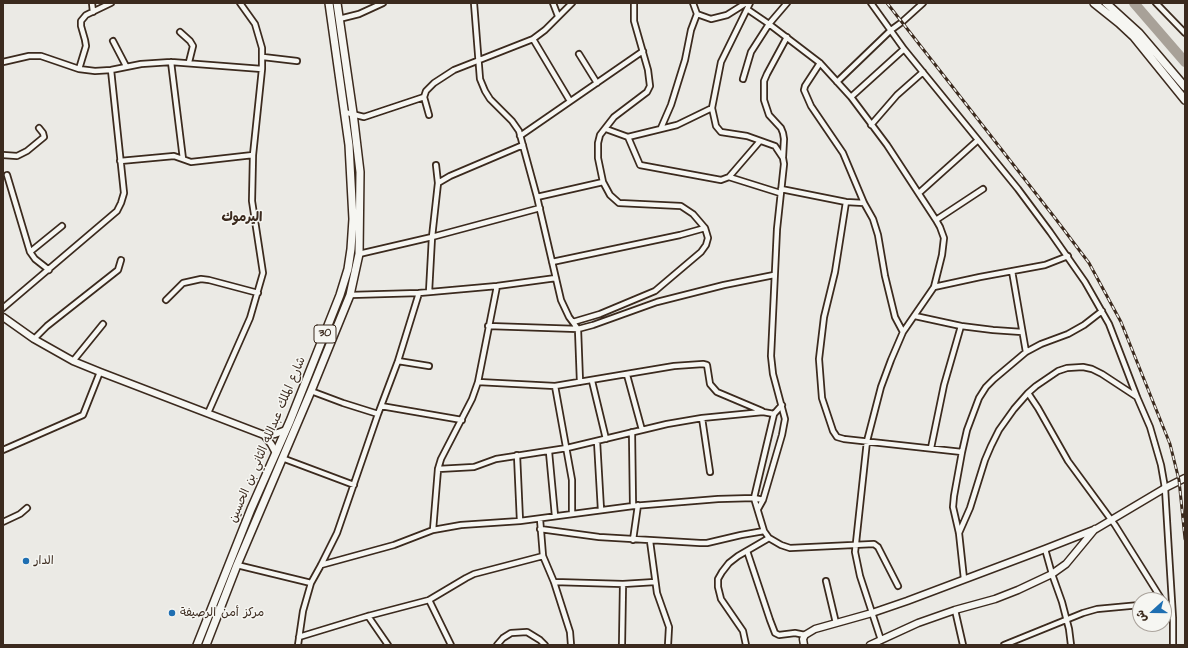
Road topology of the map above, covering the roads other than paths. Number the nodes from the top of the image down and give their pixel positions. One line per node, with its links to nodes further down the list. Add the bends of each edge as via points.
1 (92, 3): 21 (street)
2 (111, 3): 21 (street)
3 (240, 3): 35 (street, via 258,31)
4 (329, 3): 56 (main road, شارع الملك عبدالله الثاني بن الحسين / 30)
5 (337, 3): 24 (main road, شارع الملك عبدالله الثاني بن الحسين / 30)
6 (383, 3): 24 (street, via 359,14)
7 (474, 3): 37 (street)
8 (553, 3): 23 (street)
9 (572, 3): 23 (street)
10 (634, 3): 33 (street, via 634,21)
11 (693, 3): 22 (street)
12 (746, 3): 22 (street, via 727,16 719,18 711,19)
13 (750, 3): 20 (street)
14 (787, 3): 25 (street)
15 (871, 3): 26 (street)
16 (924, 3): 26 (street)
17 (1094, 3): 53 (main road, via 1134,37)
18 (1106, 3): 50 (main road, via 1139,33)
19 (1156, 3): 28 (street)
20 (747, 9): 25 (street); 55 (street, via 721,62)
21 (93, 12): 43 (street, via 81,21 86,46)
22 (697, 14): 62 (street, via 676,90)
23 (558, 16): 30 (street)
24 (339, 19): 57 (main road, شارع الملك عبدالله الثاني بن الحسين / 30)
25 (769, 24): 29 (street); 47 (street, via 751,52)
26 (891, 30): 32 (street); 48 (street)
27 (180, 32): 40 (street, via 193,46)
28 (1185, 34)
29 (787, 37): 41 (street); 70 (street, via 766,74 764,90 769,115 783,133)
30 (533, 39): 37 (street); 54 (street)
31 (114, 40): 42 (street)
32 (904, 49): 46 (street); 52 (street)
33 (643, 52): 49 (street); 61 (street, via 650,86 643,95 614,117)
34 (579, 54): 49 (street)
35 (263, 57): 36 (street); 44 (street)
36 (297, 61)
37 (479, 61): 51 (street, via 454,70 434,83); 63 (street, via 480,78 485,91 512,121)
38 (3, 62): 43 (street, via 41,56)
39 (171, 62): 40 (street); 42 (street); 71 (street)
40 (190, 62): 44 (street)
41 (820, 63): 48 (street); 83 (street, via 804,90 811,106 843,153)
42 (126, 66): 45 (street)
43 (79, 69): 45 (street)
44 (262, 69): 69 (street)
45 (111, 70): 72 (street)
46 (923, 72): 59 (street, via 897,95); 65 (street)
47 (743, 79)
48 (837, 82): 52 (street)
49 (597, 83): 54 (street)
50 (1185, 87)
51 (424, 97): 57 (street, via 366,116 361,117); 58 (street)
52 (851, 97): 59 (street)
53 (1185, 100)
54 (570, 101): 63 (street)
55 (712, 108): 62 (street, via 677,125); 66 (street, via 716,126 721,132)
56 (344, 112): 57 (street); 138 (main road, شارع الملك عبدالله الثاني بن الحسين / 30, via 353,204 353,234 348,269)
57 (353, 113): 90 (main road, شارع الملك عبدالله الثاني بن الحسين / 30, via 360,172)
58 (429, 115)
59 (871, 125): 80 (street)
60 (39, 128): 68 (street, via 44,137 27,151 17,156)
61 (606, 128): 64 (street); 76 (street, via 598,143 598,158)
62 (661, 128): 64 (street)
63 (520, 136): 67 (street)
64 (628, 137): 75 (street, via 640,165 721,180)
65 (978, 140): 80 (street); 91 (street)
66 (760, 141): 70 (street, via 775,146); 75 (street)
67 (523, 145): 77 (street); 81 (street)
68 (3, 155)
69 (253, 155): 71 (street, via 191,162); 101 (street, via 252,201 263,273)
70 (783, 158): 79 (street)
71 (182, 159): 72 (street, via 174,156)
72 (120, 161): 94 (street, via 124,193 117,211)
73 (436, 165): 77 (street)
74 (7, 175): 89 (street)
75 (729, 177): 79 (street)
76 (604, 182): 81 (street); 87 (street, via 610,195 619,203 682,206)
77 (438, 183): 88 (street)
78 (983, 189): 85 (street)
79 (780, 191): 82 (street); 96 (street)
80 (918, 193): 85 (street)
81 (538, 197): 84 (street)
82 (846, 202): 83 (street); 144 (street, via 835,272 821,332 819,360 822,398 837,437)
83 (864, 203): 114 (street, via 878,235 892,306)
84 (540, 208): 88 (street); 93 (street)
85 (936, 220): 99 (street, via 944,238)
86 (62, 226): 89 (street)
87 (705, 228): 93 (street); 109 (street, via 708,238 702,252 655,291 600,314)
88 (432, 237): 90 (street); 100 (street)
89 (30, 252): 94 (street)
90 (359, 254): 103 (main road, شارع الملك عبدالله الثاني بن الحسين / 30)
91 (1068, 256): 95 (street, via 1045,265); 106 (street)
92 (121, 260): 116 (street, via 118,270)
93 (552, 262): 97 (street)
94 (49, 270): 105 (street)
95 (1012, 271): 99 (street); 115 (street)
96 (774, 274): 113 (street, via 657,302); 130 (street, via 771,360)
97 (556, 278): 98 (street); 109 (street, via 566,311)
98 (497, 286): 100 (street); 111 (street)
99 (934, 287): 107 (street)
100 (429, 292): 102 (street)
101 (258, 293): 104 (street, via 201,279 183,283); 133 (street, via 250,318)
102 (419, 293): 103 (street); 119 (street)
103 (350, 295): 127 (main road, شارع الملك عبدالله الثاني بن الحسين / 30)
104 (166, 300)
105 (3, 308)
106 (1102, 311): 117 (street, via 1068,334); 129 (street)
107 (916, 316): 112 (street); 114 (street)
108 (3, 317): 116 (street)
109 (573, 322): 113 (street)
110 (103, 324): 118 (street)
111 (488, 326): 113 (street); 124 (street)
112 (961, 326): 115 (street); 146 (street, via 944,385)
113 (578, 329): 125 (street)
114 (903, 332): 144 (street, via 880,387)
115 (1022, 332): 117 (street)
116 (34, 339): 118 (street)
117 (1026, 352): 149 (street, via 986,387 974,410)
118 (73, 360): 121 (street)
119 (398, 361): 120 (street); 131 (street)
120 (429, 366)
121 (100, 372): 133 (street); 147 (street, via 82,414)
122 (627, 375): 123 (street); 132 (street, via 674,366 708,365 710,384 717,392); 139 (street)
123 (592, 381): 125 (street); 142 (street)
124 (478, 382): 126 (street); 137 (street)
125 (580, 382): 126 (street)
126 (556, 386): 145 (street)
127 (311, 391): 134 (street); 151 (main road, شارع الملك عبدالله الثاني بن الحسين / 30)
128 (1028, 393): 129 (street, via 1058,371 1083,367 1102,374); 168 (street, via 1068,461); 175 (street, via 999,430 991,446)
129 (1137, 397): 156 (street, via 1158,453)
130 (782, 405): 135 (street); 158 (street, via 785,419 782,435)
131 (381, 406): 134 (street); 137 (street)
132 (763, 412): 135 (street); 136 (street)
133 (208, 413): 141 (street)
134 (378, 414): 155 (street)
135 (774, 414): 157 (street)
136 (702, 418): 139 (street); 153 (street)
137 (462, 420): 152 (street)
138 (286, 430): 141 (street); 151 (main road, شارع الملك عبدالله الثاني بن الحسين / 30)
139 (642, 430): 140 (street)
140 (632, 432): 142 (street); 159 (street)
141 (264, 435): 151 (street)
142 (606, 439): 143 (street)
143 (598, 441): 145 (street); 163 (street)
144 (867, 441): 146 (street); 180 (street)
145 (567, 448): 148 (street); 165 (street, via 572,480)
146 (931, 448): 149 (street)
147 (3, 450)
148 (550, 452): 150 (street); 166 (street)
149 (962, 452): 175 (street, via 953,507)
150 (517, 455): 152 (street, via 474,467); 169 (street)
151 (279, 456): 155 (street); 162 (main road, شارع الملك عبدالله الثاني بن الحسين / 30); 164 (main road, شارع الملك عبدالله الثاني بن الحسين / 30)
152 (438, 469): 173 (street)
153 (710, 472)
154 (1185, 478): 156 (street)
155 (354, 485): 186 (street, via 337,533)
156 (1165, 488): 168 (street); 202 (street)
157 (754, 498): 158 (street); 159 (street); 161 (street)
158 (763, 500): 161 (street)
159 (635, 505): 163 (street); 177 (street)
160 (27, 508): 170 (street)
161 (758, 509): 174 (street)
162 (251, 510): 164 (main road); 207 (main road, شارع الملك عبدالله الثاني بن الحسين / 30)
163 (601, 510): 165 (street)
164 (259, 512): 185 (main road, شارع الملك عبدالله الثاني بن الحسين / 30)
165 (572, 514): 166 (street)
166 (555, 516): 167 (street)
167 (540, 518): 169 (street); 171 (street)
168 (1111, 519): 172 (street); 195 (street)
169 (520, 521): 173 (street)
170 (3, 522)
171 (540, 529): 177 (street); 184 (street)
172 (1096, 529): 178 (street); 183 (street)
173 (433, 530): 186 (street)
174 (764, 531): 176 (street); 179 (street, via 707,543)
175 (959, 533): 188 (street)
176 (769, 538): 180 (street, via 790,548); 182 (street)
177 (633, 540): 179 (street)
178 (1067, 540): 181 (street); 183 (street, via 1075,543)
179 (650, 541): 191 (street)
180 (855, 545): 194 (street, via 873,544 878,547); 199 (street, via 856,560)
181 (1045, 549): 187 (street); 188 (street)
182 (747, 551): 204 (street, via 775,633); 217 (street, via 730,563 718,579 721,599 743,631)
183 (1076, 553): 187 (street)
184 (543, 556): 190 (street); 196 (street, via 474,574)
185 (237, 565): 192 (street); 208 (main road, شارع الملك عبدالله الثاني بن الحسين / 30)
186 (321, 565): 192 (street)
187 (1052, 574): 198 (street, via 1018,590); 201 (street)
188 (964, 579): 199 (street)
189 (826, 581): 203 (street)
190 (554, 582): 193 (street); 214 (street, via 570,632)
191 (655, 582): 193 (street); 216 (street, via 669,627)
192 (311, 583): 205 (street)
193 (624, 584): 215 (street)
194 (898, 586)
195 (1157, 592)
196 (429, 600): 200 (street); 211 (street)
197 (1132, 606): 201 (street, via 1097,609)
198 (955, 610): 206 (street); 220 (street)
199 (872, 613): 203 (street); 206 (street)
200 (368, 616): 205 (street); 210 (street)
201 (1067, 618): 221 (street); 222 (street)
202 (1173, 618): 223 (street)
203 (836, 623): 204 (street)
204 (805, 634): 218 (street)
205 (299, 637): 209 (street)
206 (881, 640): 219 (street)
207 (197, 645)
208 (206, 645)
209 (298, 645)
210 (388, 645)
211 (451, 645)
212 (497, 645): 213 (street, via 511,633 527,632)
213 (545, 645)
214 (571, 645)
215 (622, 645)
216 (668, 645)
217 (746, 645)
218 (804, 645)
219 (870, 645)
220 (963, 645)
221 (1004, 645)
222 (1071, 645)
223 (1173, 645)

